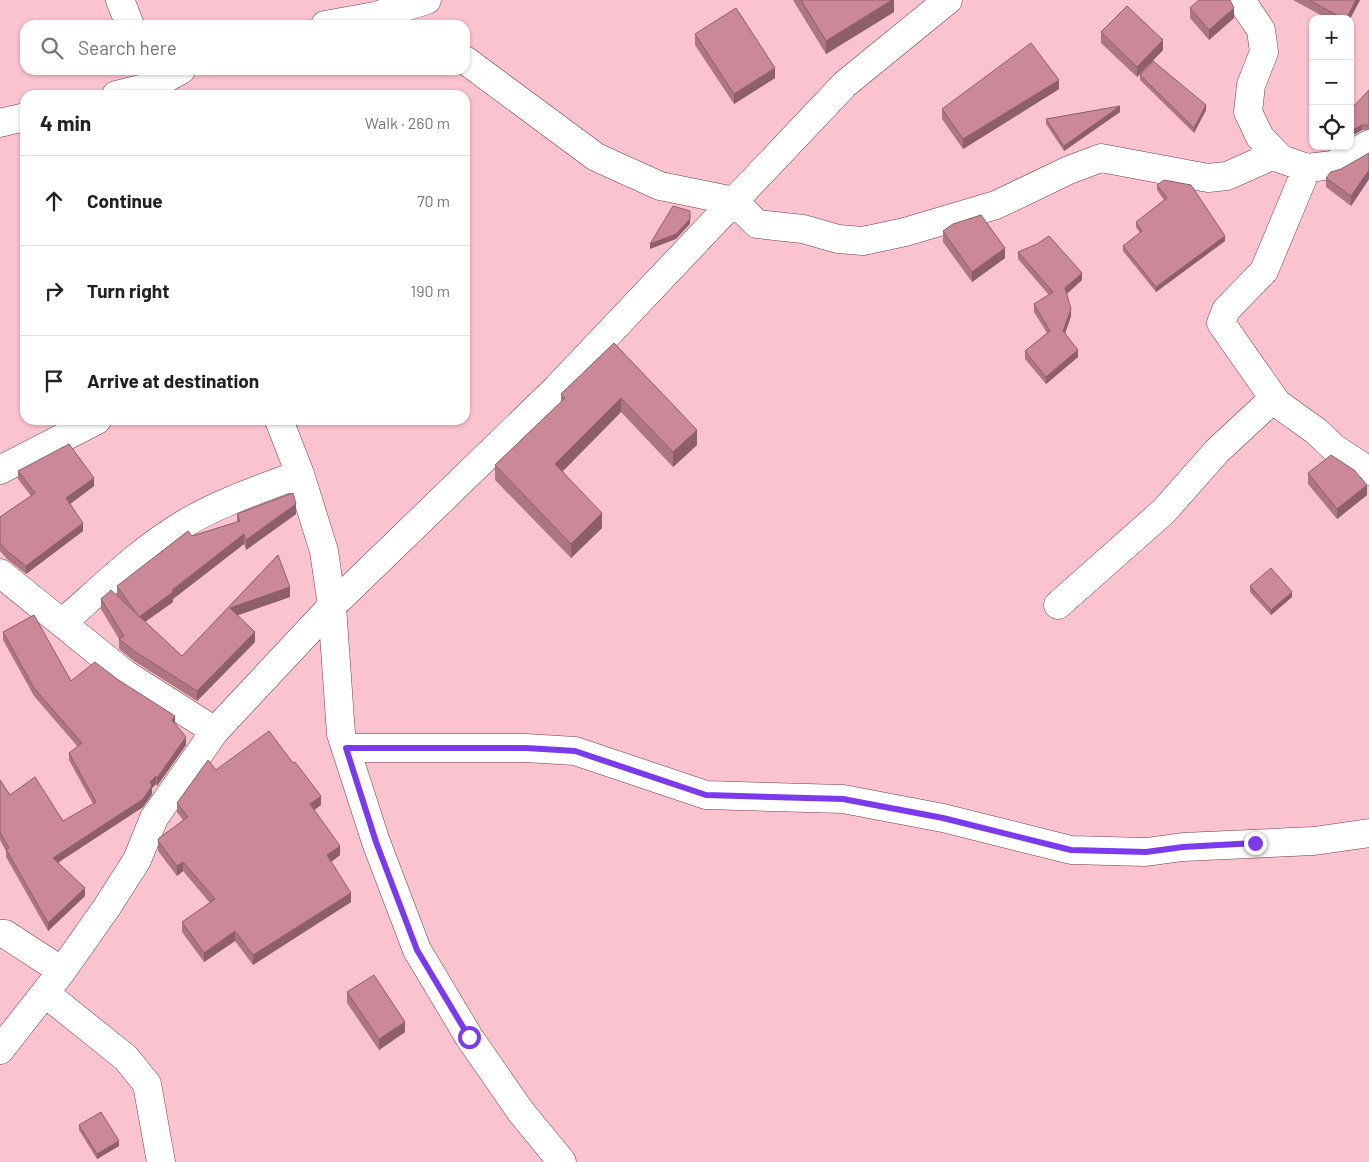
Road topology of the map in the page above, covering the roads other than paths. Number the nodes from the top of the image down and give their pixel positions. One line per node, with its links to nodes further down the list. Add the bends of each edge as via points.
1 (120, 0): 6 (street)
2 (427, 0): 5 (street)
3 (948, 0): 18 (street, via 845,84)
4 (1241, 0): 16 (street, via 1261,30 1264,52 1251,85 1248,112 1260,137)
5 (375, 16): 7 (street); 8 (street)
6 (128, 20)
7 (353, 20)
8 (390, 20)
9 (470, 64): 18 (street, via 596,157 660,186)
10 (170, 75): 11 (street)
11 (151, 84): 12 (street)
12 (132, 90)
13 (20, 118): 14 (street)
14 (0, 124)
15 (1369, 144): 17 (street, via 1333,165)
16 (1275, 153): 17 (street, via 1281,159); 18 (street, via 1227,176 1208,178 1101,158 996,205 905,232 864,240 838,239 802,229 757,224)
17 (1307, 168): 19 (street, via 1264,271 1221,317 1227,334)
18 (734, 201): 27 (street, via 554,390)
19 (1273, 398): 23 (street, via 1334,448); 26 (street, via 1217,450 1164,512)
20 (87, 425): 22 (street)
21 (281, 425): 24 (street)
22 (0, 470)
23 (1369, 471)
24 (300, 474): 27 (street, via 324,551); 28 (street, via 218,506 184,524 157,542)
25 (0, 573): 28 (street)
26 (1058, 605)
27 (332, 606): 29 (street); 30 (street, via 341,734)
28 (62, 623): 29 (street, via 125,674)
29 (215, 731): 33 (street, via 154,818 137,860)
30 (346, 748): 31 (street, via 575,751 706,795 843,799 943,818 1071,850 1146,852 1183,847 1314,841); 37 (street, via 376,842 417,950 469,1037 521,1112)
31 (1369, 833)
32 (0, 934): 33 (street, via 5,934)
33 (62, 971): 34 (street)
34 (44, 993): 35 (street); 36 (street, via 126,1058 147,1084)
35 (0, 1050)
36 (162, 1162)
37 (562, 1162)

